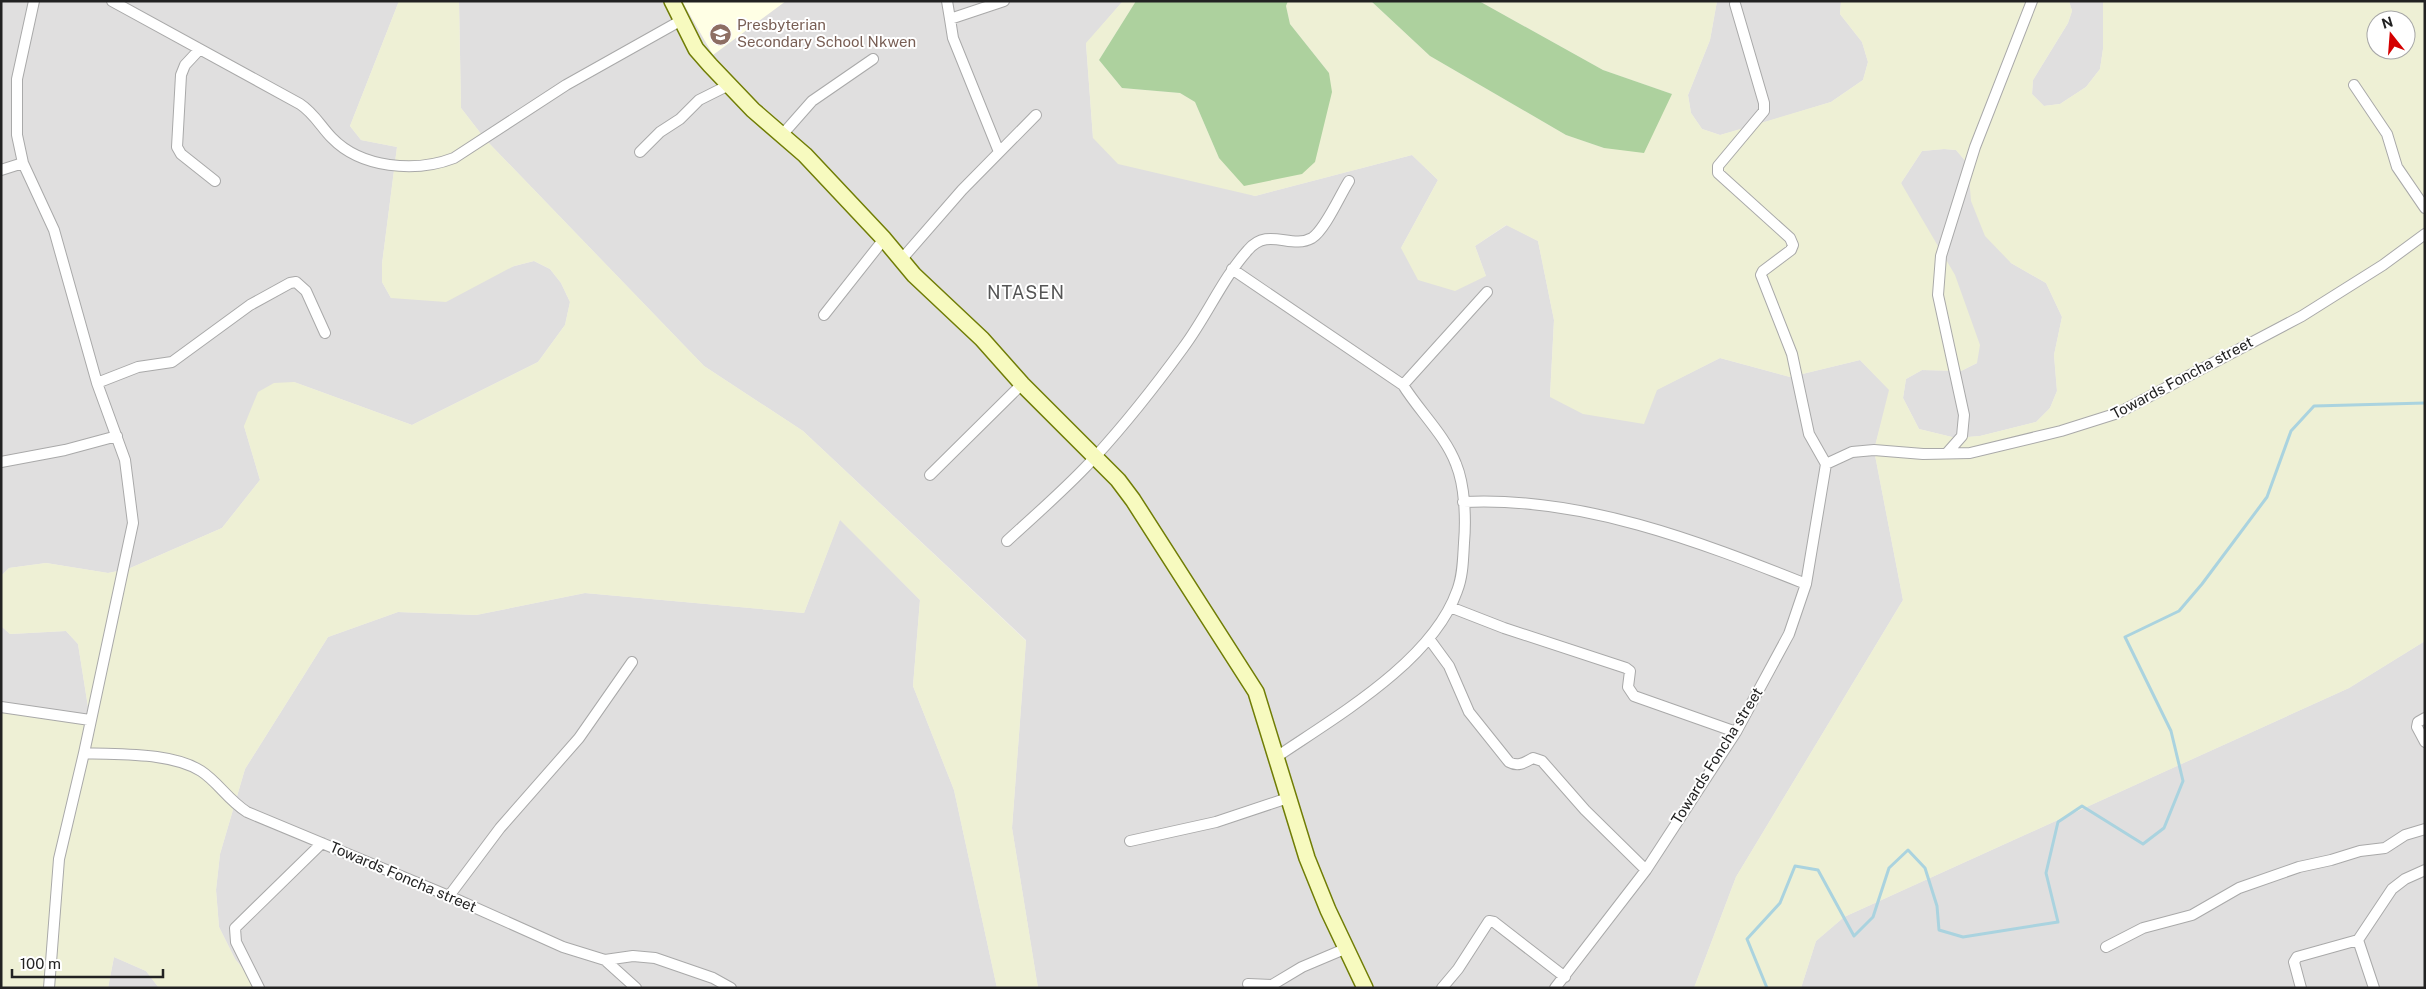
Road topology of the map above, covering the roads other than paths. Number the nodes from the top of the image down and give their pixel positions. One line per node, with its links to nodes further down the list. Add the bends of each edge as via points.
1 (34, 1): 18 (street, via 17,79 17,135)
2 (112, 1): 10 (street)
3 (672, 1): 9 (street)
4 (947, 1): 8 (street)
5 (1004, 1): 8 (street)
6 (2032, 1): 34 (street, via 1975,147 1941,256 1938,294 1964,415 1962,436)
7 (1735, 4): 37 (street, via 1764,111 1718,166 1718,173 1790,238 1793,245 1761,275 1792,354 1809,434)
8 (950, 19): 17 (street, via 953,38)
9 (680, 20): 10 (street, via 566,85 454,158 442,163 408,166 369,161 354,155 331,137 309,110); 12 (street, via 696,48)
10 (199, 50): 20 (street, via 181,75 177,147)
11 (873, 59): 15 (street, via 812,101)
12 (729, 85): 15 (street); 16 (street, via 699,100)
13 (2354, 85): 22 (street, via 2387,134 2397,167)
14 (1036, 114): 17 (street)
15 (782, 135): 24 (street)
16 (640, 152)
17 (998, 152): 25 (street)
18 (23, 164): 19 (street); 30 (street, via 54,230)
19 (1, 170)
20 (214, 181)
21 (1349, 181): 26 (street, via 1320,231 1312,238 1303,241 1258,240)
22 (2425, 208)
23 (2425, 234): 34 (street, Towards Foncha street, via 2302,316 2118,414 1995,449)
24 (884, 239): 25 (street); 28 (street)
25 (901, 260): 31 (street, via 982,339)
26 (1232, 269): 32 (street); 35 (street, via 1184,347)
27 (1487, 292): 32 (street)
28 (824, 315)
29 (325, 333): 30 (street, via 306,291 296,282 290,283 250,305 172,362 138,368)
30 (97, 383): 33 (street)
31 (1022, 384): 35 (street); 38 (street)
32 (1403, 385): 39 (street, via 1456,463)
33 (117, 436): 36 (street); 47 (street, via 125,460 133,523)
34 (1947, 453): 37 (street, Towards Foncha street, via 1874,450 1852,452)
35 (1094, 458): 40 (street); 51 (street, via 1118,480 1137,506 1248,679 1262,708)
36 (1, 462)
37 (1826, 464): 41 (street, Towards Foncha street)
38 (930, 475)
39 (1463, 502): 41 (street, via 1502,500 1633,522 1728,553); 42 (street, via 1466,528 1462,573)
40 (1008, 541)
41 (1806, 584): 48 (street, Towards Foncha street, via 1789,634)
42 (1450, 607): 43 (street); 48 (street, via 1626,668 1631,674 1628,687 1634,696)
43 (1430, 640): 51 (street, via 1362,697); 56 (street, via 1449,666 1469,712 1508,762 1521,764 1533,758 1542,761 1585,810)
44 (632, 662): 58 (street, via 579,738 500,828)
45 (1, 707): 47 (street)
46 (2425, 718): 49 (street, via 2418,722 2417,727)
47 (90, 720): 50 (street)
48 (1736, 732): 56 (street, Towards Foncha street)
49 (2425, 742)
50 (84, 753): 55 (street, Towards Foncha street, via 186,762 203,772 247,812); 65 (street, via 58,859)
51 (1275, 758): 52 (street)
52 (1288, 798): 54 (street, via 1216,822); 61 (street, via 1318,888)
53 (2425, 830): 60 (street, via 2405,835 2385,848 2299,867 2239,888 2192,915 2143,928)
54 (1130, 841)
55 (322, 843): 58 (street, Towards Foncha street); 66 (street, via 235,928 236,942)
56 (1646, 870): 63 (street, Towards Foncha street)
57 (2425, 870): 59 (street, via 2392,889)
58 (449, 896): 62 (street, Towards Foncha street, via 563,947)
59 (2358, 940): 72 (street, via 2297,957 2294,962); 73 (street)
60 (2106, 947)
61 (1346, 948): 64 (street, via 1302,967 1272,985); 69 (street)
62 (605, 960): 67 (street); 68 (street, Towards Foncha street, via 633,956 655,958)
63 (1565, 977): 70 (street, via 1489,921); 71 (street, Towards Foncha street)
64 (1248, 984)
65 (49, 988)
66 (259, 988)
67 (636, 988)
68 (731, 988)
69 (1365, 988)
70 (1442, 988)
71 (1555, 988)
72 (2301, 988)
73 (2374, 988)

